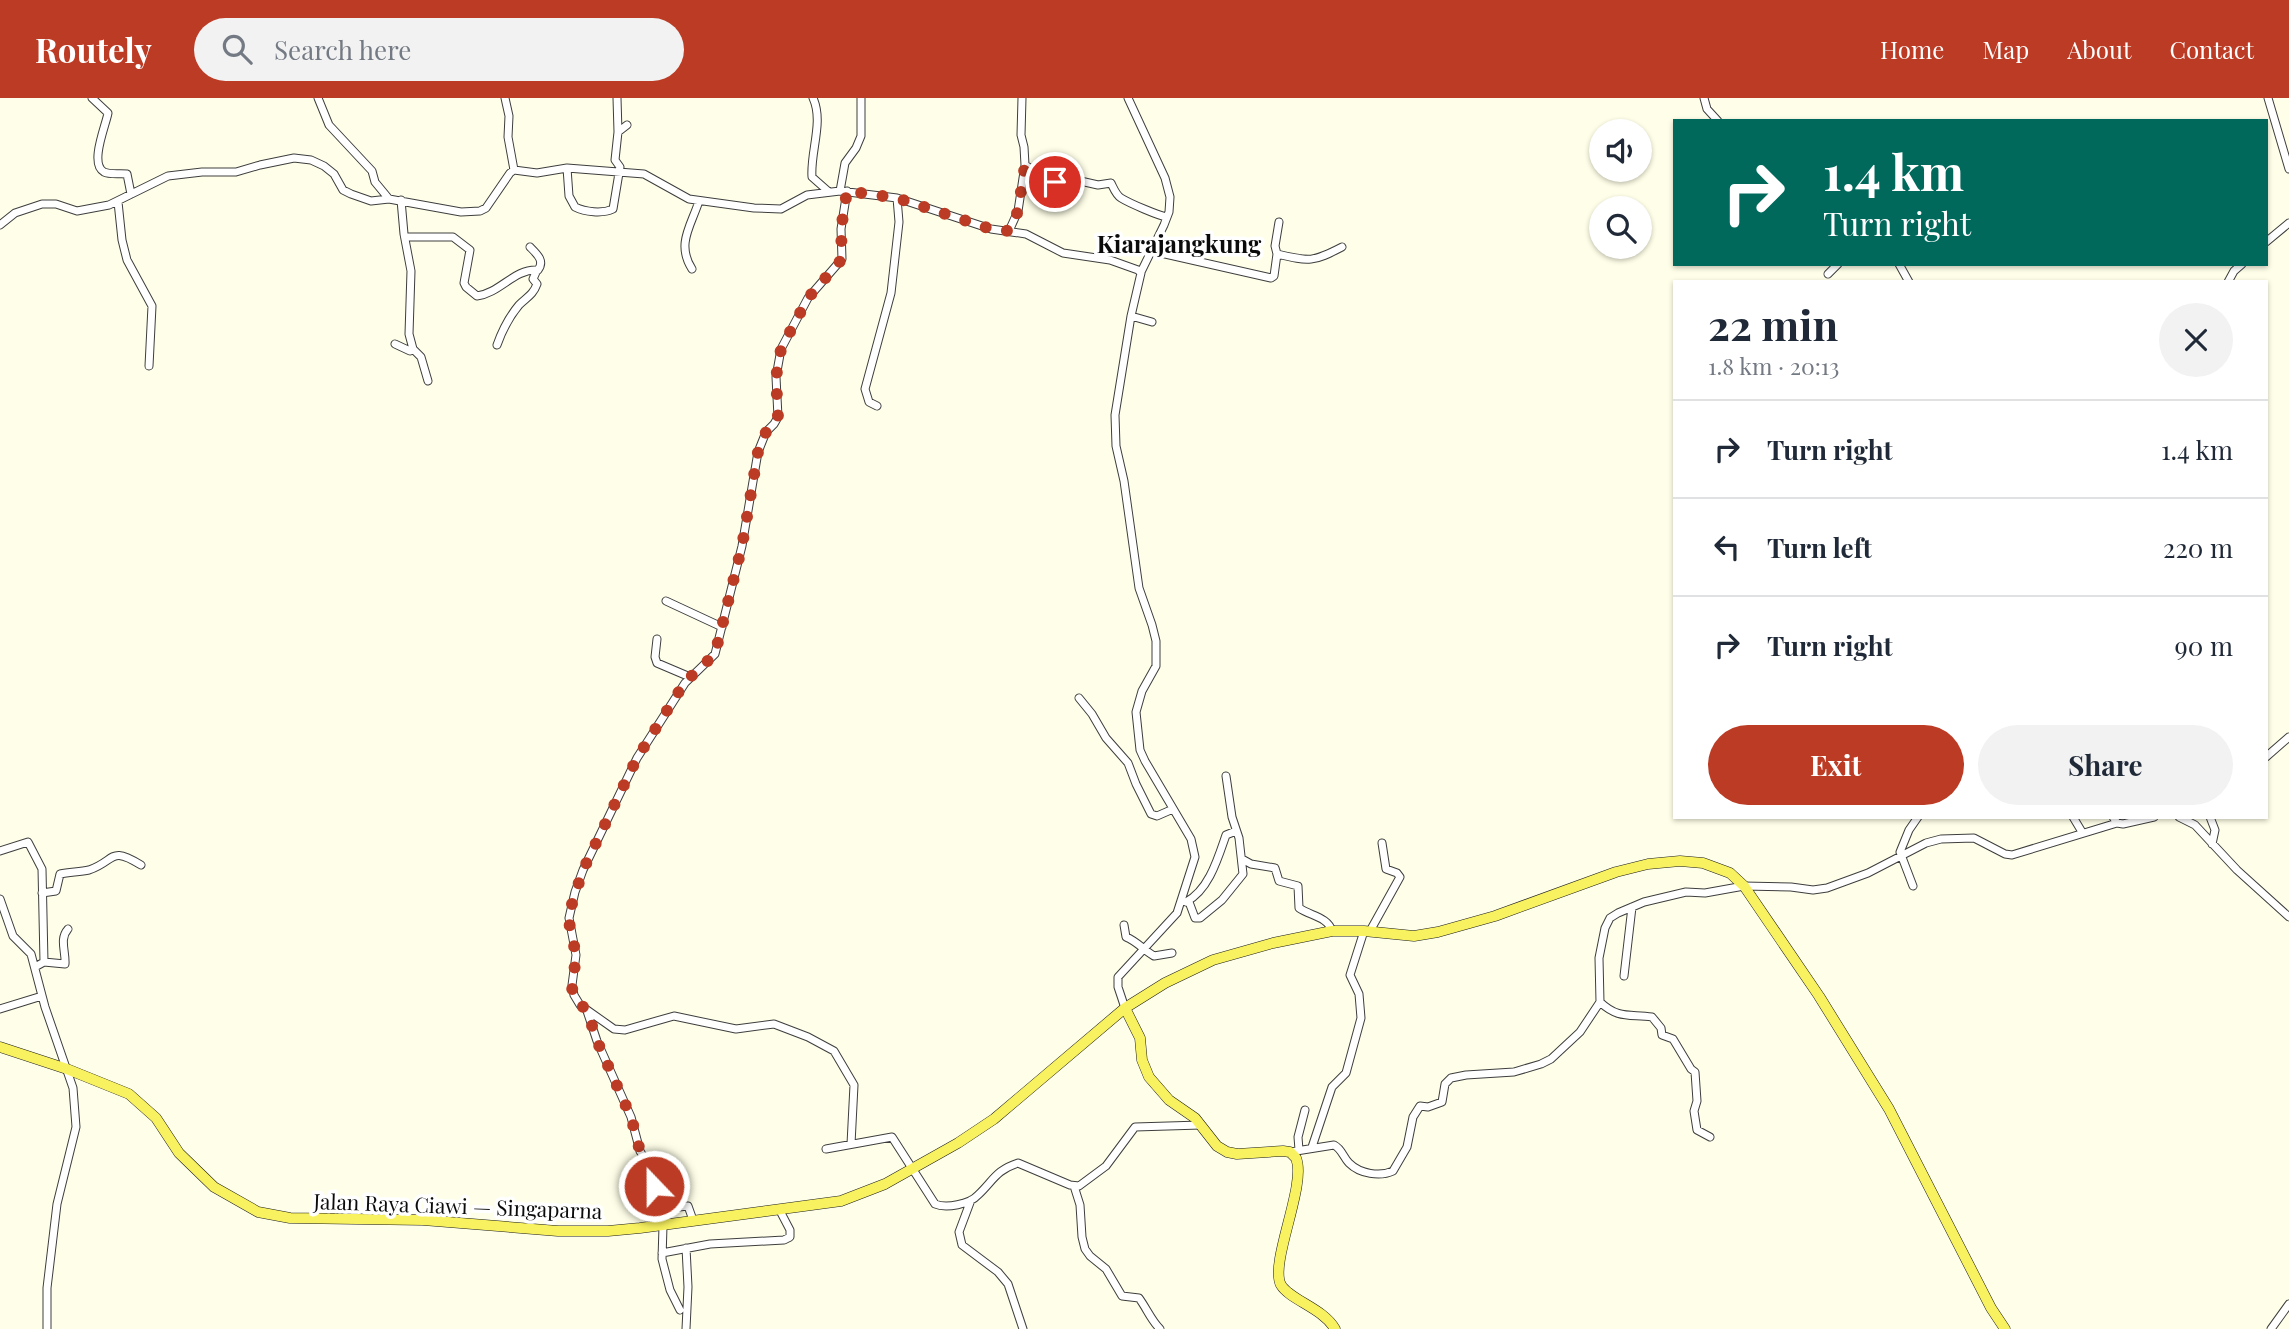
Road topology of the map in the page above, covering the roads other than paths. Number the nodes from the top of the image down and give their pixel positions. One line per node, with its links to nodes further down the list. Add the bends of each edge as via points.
1 (92, 98): 21 (street, via 108,114 98,150 100,167 105,172 127,174)
2 (318, 98): 23 (street, via 329,125 372,171)
3 (505, 98): 17 (street)
4 (617, 98): 13 (street)
5 (813, 98): 20 (street, via 817,126 812,177)
6 (861, 98): 19 (street, via 861,136 845,163)
7 (1022, 98): 14 (street)
8 (1128, 98): 27 (street, via 1169,189)
9 (1704, 98): 11 (street)
10 (2268, 98): 16 (street)
11 (1716, 119)
12 (627, 125): 13 (street)
13 (618, 132): 18 (street, via 615,160)
14 (1025, 165): 27 (street, via 1052,181 1111,183 1122,199); 31 (street, via 1018,211)
15 (567, 168): 17 (street, via 537,173); 18 (street); 18 (street, via 571,201 575,208 586,211 612,209)
16 (2289, 169)
17 (514, 170): 24 (street, via 480,211 461,212)
18 (619, 172): 25 (street, via 648,174)
19 (843, 191): 20 (street); 22 (street); 54 (street, via 842,259 808,298 781,349 776,377 778,417 758,452)
20 (829, 192): 25 (street, via 800,198 779,209)
21 (131, 194): 23 (street, via 168,176 233,173 301,158 328,168 351,194 371,201); 26 (street)
22 (897, 198): 31 (street); 52 (street, via 891,293 865,389 869,402)
23 (389, 199): 24 (street)
24 (401, 200): 32 (street)
25 (699, 201): 40 (street, via 684,246)
26 (118, 202): 30 (street, via 77,211 42,204); 50 (street, via 127,260 152,306)
27 (1167, 217): 36 (street)
28 (1279, 222): 37 (street)
29 (2289, 223): 33 (street)
30 (0, 225)
31 (1009, 231): 42 (street, via 1033,236 1063,253 1110,260)
32 (405, 237): 41 (street, via 456,238 470,250 464,284 477,296 524,271); 49 (street, via 411,271 409,333)
33 (2268, 241)
34 (530, 247): 41 (street, via 540,260)
35 (1342, 247): 37 (street, via 1310,261)
36 (1152, 251): 37 (street, via 1271,278); 42 (street)
37 (1277, 254)
38 (1836, 266): 43 (street)
39 (2240, 266): 44 (street)
40 (692, 269)
41 (538, 270): 48 (street, via 533,294 520,305)
42 (1141, 272): 45 (street)
43 (1828, 274)
44 (2229, 280)
45 (1131, 316): 46 (street); 61 (street, via 1115,415 1116,446 1139,589 1154,630 1157,659 1155,672 1138,701 1137,725 1140,750)
46 (1152, 322)
47 (395, 344): 49 (street)
48 (496, 345)
49 (413, 349): 51 (street, via 421,357)
50 (149, 366)
51 (428, 381)
52 (877, 406)
53 (666, 601): 54 (street)
54 (722, 627): 56 (street, via 714,656)
55 (657, 639): 56 (street, via 656,662)
56 (690, 677): 96 (street, via 637,758 575,892 569,918 576,955 572,988)
57 (1079, 698): 61 (street, via 1128,763 1151,814)
58 (2289, 737): 59 (street)
59 (2268, 755)
60 (1226, 776): 68 (street)
61 (1173, 809): 80 (street, via 1195,850)
62 (1917, 819): 73 (street, via 1906,835)
63 (2074, 819): 69 (street)
64 (2145, 819): 67 (street, via 2123,824)
65 (2183, 819): 71 (street)
66 (2211, 819): 71 (street, via 2216,830)
67 (2115, 820): 69 (street)
68 (1236, 831): 74 (street); 80 (street, via 1226,835 1210,876)
69 (2082, 832): 73 (street, via 2012,855 1979,840 1941,839)
70 (1382, 843): 85 (street, via 1386,869 1400,877)
71 (2212, 844): 82 (street)
72 (0, 851): 78 (street, via 29,843 41,868)
73 (1900, 858): 76 (street, via 1820,890); 77 (street)
74 (1242, 859): 80 (street, via 1243,874 1203,916 1195,918); 86 (street, via 1275,868 1279,881 1298,887 1299,908 1323,919)
75 (141, 865): 78 (street, via 114,855 90,869 60,874 56,891)
76 (1745, 886): 81 (street, via 1671,894); 85 (main road, Jalan Raya Ciawi — Singaparna, via 1730,873 1703,863 1648,864 1495,916 1418,936); 122 (main road, Jalan Raya Ciawi — Singaparna, via 1889,1109)
77 (1913, 886)
78 (42, 893): 89 (street)
79 (0, 899): 90 (street, via 13,936 31,954)
80 (1185, 902): 87 (street)
81 (1632, 907): 91 (street); 93 (street, via 1611,918 1605,928 1599,958)
82 (2289, 917)
83 (1124, 925): 87 (street, via 1126,937)
84 (63, 931): 89 (street, via 65,964)
85 (1367, 931): 86 (main road, Jalan Raya Ciawi — Singaparna); 103 (street, via 1350,975 1359,994 1358,1030 1346,1073 1332,1087)
86 (1332, 932): 94 (main road, Jalan Raya Ciawi — Singaparna, via 1213,960)
87 (1145, 950): 88 (street, via 1157,957); 94 (street, via 1118,977)
88 (1172, 953)
89 (44, 962): 90 (street)
90 (35, 967): 92 (street)
91 (1624, 976)
92 (42, 996): 95 (street); 98 (street)
93 (1600, 1002): 101 (street, via 1618,1015 1652,1017 1662,1035 1674,1039 1695,1072 1697,1129); 103 (street, via 1580,1032 1547,1062 1514,1073 1448,1079 1442,1102 1420,1106 1415,1112 1405,1151 1393,1171 1361,1170 1336,1146)
94 (1125, 1008): 100 (main road, via 1140,1038 1149,1077); 106 (main road, Jalan Raya Ciawi — Singaparna, via 1000,1114)
95 (0, 1009)
96 (587, 1010): 102 (street, via 619,1030 677,1016 731,1028 778,1025 808,1037 835,1052 854,1085); 109 (street, via 649,1165)
97 (0, 1047): 98 (main road, Jalan Raya Ciawi — Singaparna)
98 (67, 1069): 112 (main road, Jalan Raya Ciawi — Singaparna, via 129,1094 156,1118 186,1161 215,1188 258,1212 290,1218 423,1220 584,1231); 117 (street, via 76,1127 57,1205)
99 (1305, 1110): 105 (street)
100 (1201, 1125): 105 (main road, via 1227,1152); 107 (street, via 1135,1127 1106,1166)
101 (1710, 1137)
102 (851, 1144): 104 (street); 106 (street, via 892,1137)
103 (1312, 1147): 105 (street)
104 (825, 1149)
105 (1294, 1151): 121 (main road, via 1298,1167 1280,1281)
106 (912, 1169): 108 (street, via 937,1206); 110 (main road, Jalan Raya Ciawi — Singaparna, via 850,1198)
107 (1074, 1186): 108 (street, via 1019,1163 996,1174); 120 (street, via 1087,1253 1106,1269 1122,1296 1139,1297)
108 (971, 1200): 119 (street, via 959,1230 962,1245 1008,1284)
109 (661, 1209): 111 (street, via 688,1206); 112 (street)
110 (779, 1209): 111 (main road, Jalan Raya Ciawi — Singaparna); 113 (street, via 790,1230 786,1239)
111 (693, 1220): 112 (main road, Jalan Raya Ciawi — Singaparna)
112 (663, 1226): 114 (street)
113 (686, 1248): 114 (street); 118 (street)
114 (662, 1253): 116 (street, via 670,1290)
115 (2289, 1304): 123 (street)
116 (680, 1310)
117 (47, 1329)
118 (686, 1329)
119 (1023, 1329)
120 (1160, 1329)
121 (1335, 1329)
122 (2004, 1329)
123 (2271, 1329)

